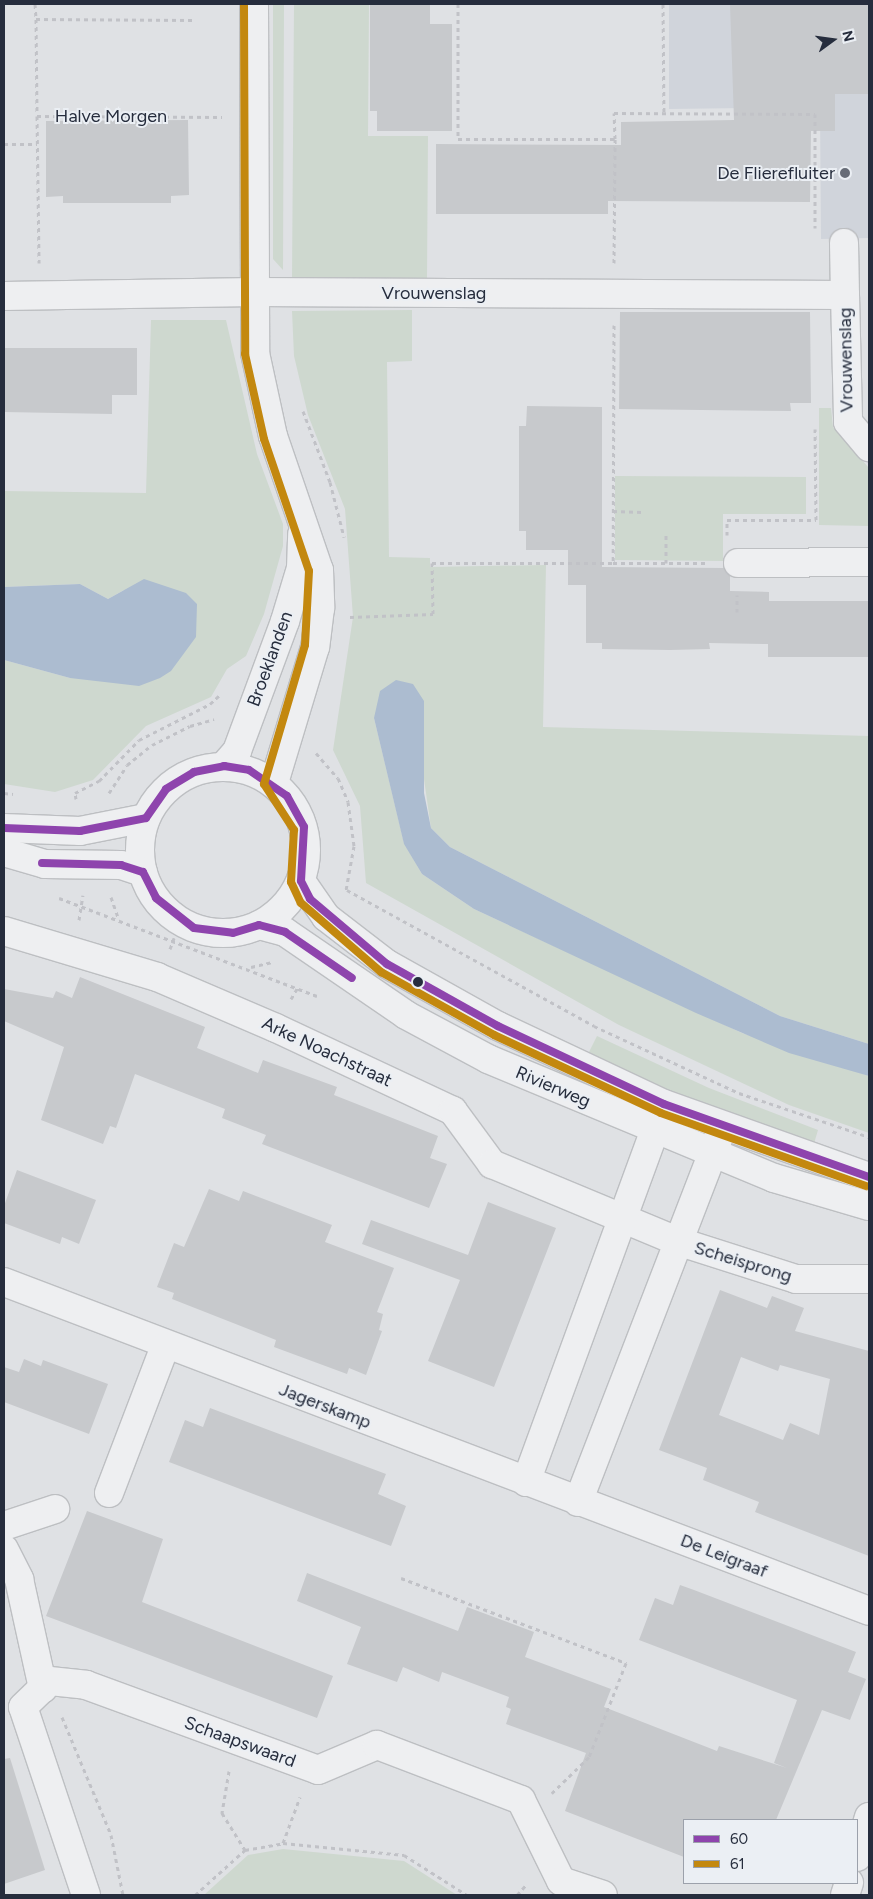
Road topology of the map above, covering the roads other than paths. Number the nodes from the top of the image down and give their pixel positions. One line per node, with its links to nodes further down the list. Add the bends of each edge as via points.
1 (254, 4): 3 (street, Broeklanden)
2 (844, 244): 4 (street, Vrouwenslag)
3 (255, 292): 4 (street, Vrouwenslag); 5 (street); 7 (street, Broeklanden, via 254,353 273,436)
4 (845, 295): 6 (street, Vrouwenslag, via 848,422)
5 (4, 296)
6 (869, 447)
7 (303, 517): 10 (street, Broeklanden, via 301,568 285,621 236,751); 11 (street, Broeklanden, via 319,570 320,608 315,647)
8 (869, 562): 9 (street)
9 (738, 563)
10 (224, 766): 11 (street, via 248,770); 12 (street, via 194,772 166,789)
11 (274, 784): 16 (street, via 304,827 305,867)
12 (146, 818): 13 (street, via 89,830); 15 (street, via 140,845)
13 (4, 828)
14 (4, 852): 15 (street, via 45,864 120,865)
15 (143, 872): 17 (street, via 156,898 176,918 194,928 233,933)
16 (301, 881): 17 (street, via 288,903); 19 (street, Rivierweg, via 326,916 423,987)
17 (259, 925): 19 (street, Rivierweg, via 285,932 406,1015 488,1059)
18 (4, 931): 24 (street, Arke Noachstraat, via 148,974 276,1028 453,1111 492,1164)
19 (660, 1116): 20 (street, Rivierweg); 21 (street, Rivierweg); 24 (street)
20 (723, 1128): 21 (street); 22 (street, Rivierweg)
21 (710, 1153): 23 (street, Rivierweg, via 774,1178); 25 (street)
22 (869, 1177)
23 (869, 1206)
24 (622, 1219): 25 (street); 30 (street)
25 (677, 1241): 26 (street, Scheisprong, via 796,1279); 32 (street)
26 (869, 1279)
27 (4, 1282): 28 (street, Jagerskamp)
28 (165, 1346): 29 (street, Jagerskamp); 31 (street)
29 (485, 1467): 30 (street, De Leigraaf)
30 (526, 1482): 32 (street, De Leigraaf)
31 (109, 1493)
32 (578, 1502): 36 (street, De Leigraaf)
33 (55, 1509): 34 (street)
34 (4, 1526)
35 (4, 1549): 37 (street, via 19,1578)
36 (869, 1611)
37 (43, 1688): 40 (street, Schaapswaard, via 23,1707); 41 (street, Schaapswaard, via 50,1681 86,1685 318,1770 377,1745 521,1800 561,1881)
38 (869, 1817): 39 (street)
39 (858, 1854)
40 (86, 1895)
41 (602, 1895)

